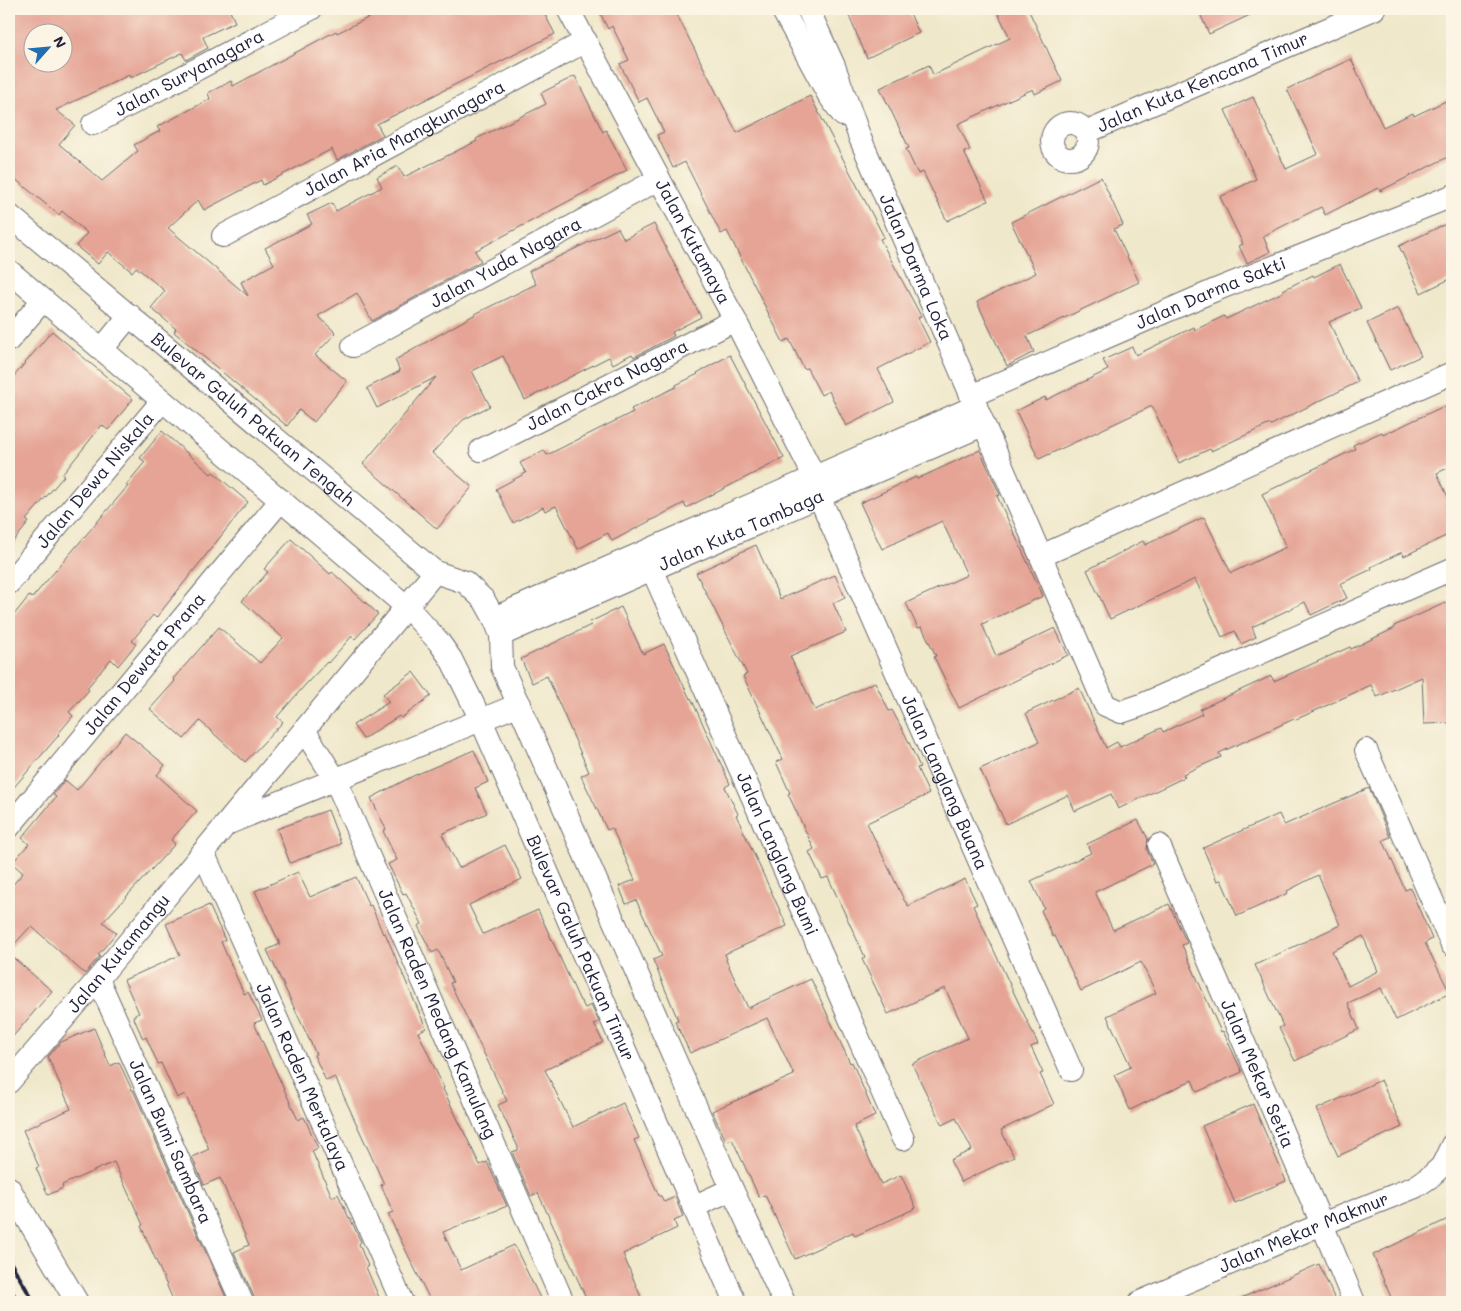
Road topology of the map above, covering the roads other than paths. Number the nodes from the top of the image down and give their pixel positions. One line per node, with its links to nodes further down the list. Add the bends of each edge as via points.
1 (311, 9): 7 (street, Jalan Suryanagara)
2 (568, 9): 6 (street, Jalan Kutamaya)
3 (782, 9): 9 (street, Jalan Darma Loka, via 828,94)
4 (808, 9): 9 (street, Jalan Darma Loka, via 834,66)
5 (1374, 9): 8 (street, Jalan Kuta Kencana Timur)
6 (586, 41): 10 (street, Jalan Kutamaya); 13 (street, Jalan Aria Mangkunagara)
7 (93, 124)
8 (1087, 132)
9 (860, 138): 23 (street, Jalan Darma Loka)
10 (658, 179): 17 (street, Jalan Kutamaya); 19 (street, Jalan Yuda Nagara)
11 (1452, 196): 23 (street, Jalan Darma Sakti, via 1213,291)
12 (9, 215): 16 (street, Bulevar Galuh Pakuan Tengah)
13 (224, 236)
14 (9, 272): 15 (street)
15 (43, 300): 18 (street); 20 (street)
16 (130, 315): 20 (street); 30 (street, Bulevar Galuh Pakuan Tengah)
17 (734, 320): 24 (street, Jalan Cakra Nagara); 25 (street, Jalan Kutamaya)
18 (9, 340)
19 (353, 346)
20 (102, 349): 22 (street)
21 (1452, 373): 27 (street)
22 (162, 401): 26 (street); 31 (street, Jalan Dewa Niskala)
23 (977, 409): 25 (street, Jalan Kuta Tambaga); 27 (street, Jalan Darma Loka)
24 (481, 450)
25 (816, 486): 28 (street, Jalan Kuta Tambaga); 33 (street, Jalan Kuta Tambaga); 45 (street, Jalan Langlang Buana)
26 (281, 500): 32 (street); 40 (street, Jalan Dewata Prana)
27 (1041, 556): 29 (street, Jalan Darma Loka, via 1104,705 1121,712)
28 (652, 568): 33 (street, Jalan Kuta Tambaga); 47 (street, Jalan Langlang Bumi)
29 (1452, 569)
30 (435, 572): 32 (street, Jalan Kutamangu); 33 (street, Bulevar Galuh Pakuan Tengah, via 465,582 484,600)
31 (9, 583)
32 (408, 607): 35 (street, Bulevar Galuh Pakuan Timur, via 451,659); 36 (street, Jalan Kutamangu)
33 (498, 627): 34 (street, via 502,667)
34 (520, 704): 35 (street, Jalan Kutamangu); 50 (street)
35 (480, 720): 38 (street, Jalan Kutamangu); 51 (street, Bulevar Galuh Pakuan Timur)
36 (304, 730): 38 (street, Jalan Raden Medang Kamulang); 39 (street, Jalan Kutamangu)
37 (1366, 750): 43 (street)
38 (335, 779): 39 (street, Jalan Kutamangu); 56 (street, Jalan Raden Medang Kamulang)
39 (226, 824): 42 (street, Jalan Kutamangu)
40 (9, 827)
41 (1158, 845): 52 (street, Jalan Mekar Setia)
42 (202, 852): 44 (street, Jalan Kutamangu); 55 (street, Jalan Raden Mertalaya)
43 (1452, 945)
44 (98, 979): 46 (street, Jalan Kutamangu); 54 (street, Jalan Bumi Sambara)
45 (1071, 1070)
46 (9, 1082)
47 (903, 1139)
48 (1452, 1145): 52 (street, Jalan Mekar Makmur, via 1442,1166 1415,1186)
49 (9, 1188): 53 (street)
50 (732, 1189): 51 (street); 58 (street)
51 (693, 1207): 57 (street, Bulevar Galuh Pakuan Timur)
52 (1322, 1224): 59 (street, Jalan Mekar Makmur); 60 (street, Jalan Mekar Setia)
53 (77, 1302)
54 (242, 1302)
55 (402, 1302)
56 (563, 1302)
57 (735, 1302)
58 (784, 1302)
59 (1140, 1302)
60 (1354, 1302)

